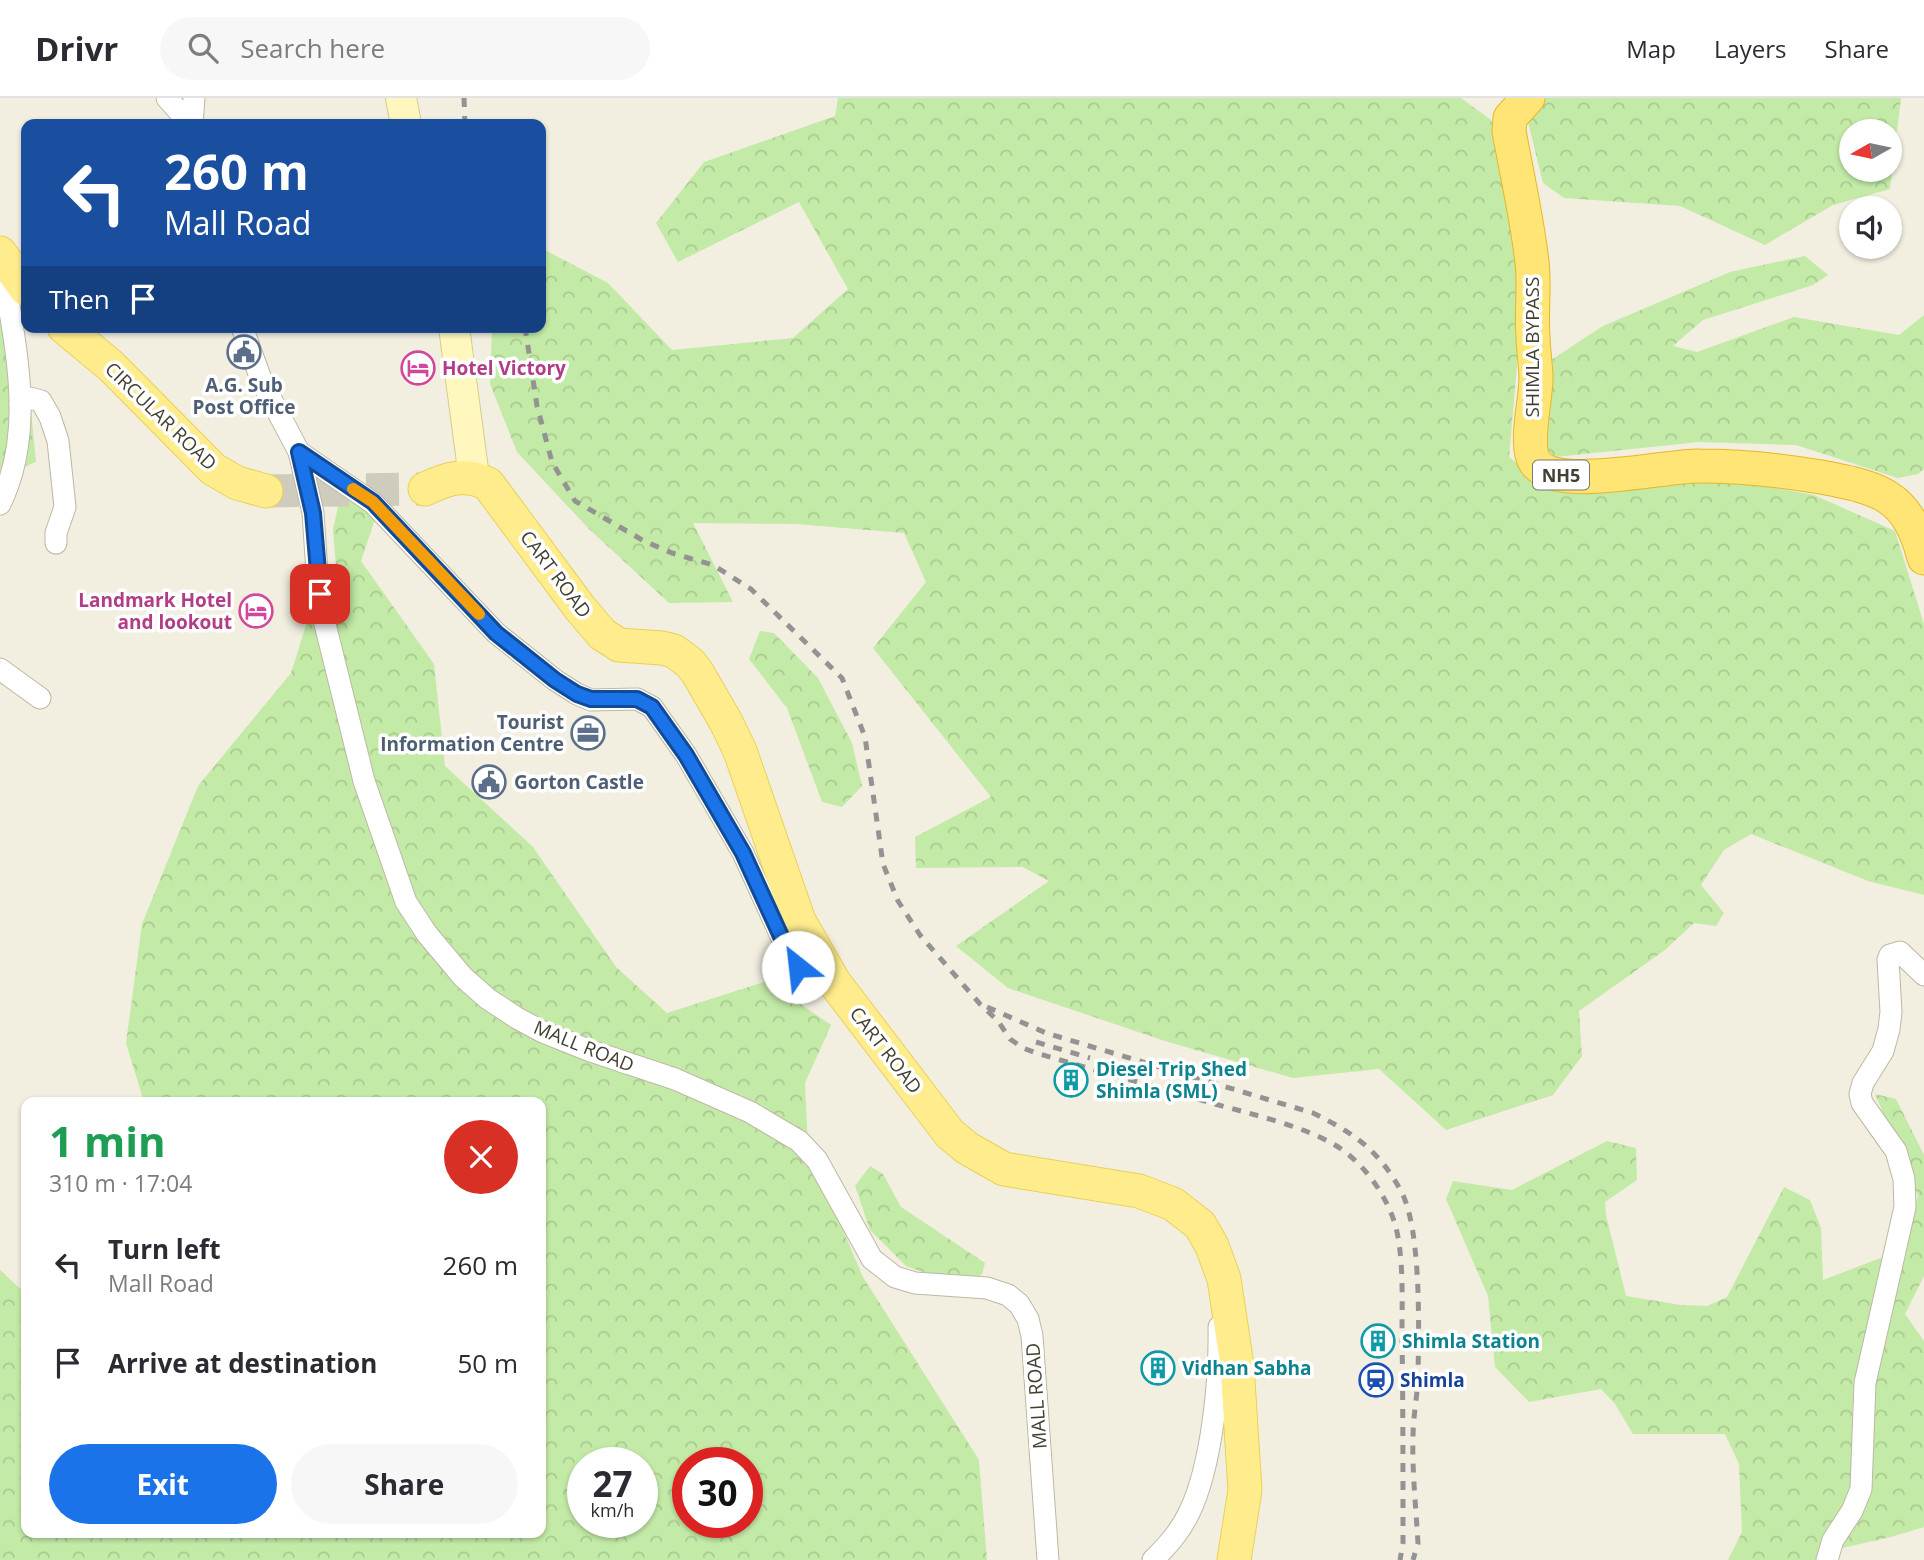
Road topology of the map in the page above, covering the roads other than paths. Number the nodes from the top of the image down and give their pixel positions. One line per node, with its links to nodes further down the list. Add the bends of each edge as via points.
1 (167, 98): 5 (street)
2 (194, 98): 6 (street)
3 (401, 98): 7 (main road)
4 (1528, 98): 20 (highway, SHIMLA BYPASS / NH5, via 1510,118 1509,131 1532,264 1536,395 1530,450 1537,466 1585,477 1746,466 1860,485 1882,492 1905,513)
5 (186, 119)
6 (192, 119)
7 (405, 119)
8 (1, 256): 9 (main road); 13 (street)
9 (21, 282)
10 (71, 333): 17 (main road, CIRCULAR ROAD, via 111,366 213,469 236,483)
11 (244, 333): 14 (street, MALL ROAD, via 262,382)
12 (455, 333): 15 (main road)
13 (20, 404): 18 (street, via 20,442); 19 (street, via 30,398 41,401 58,441 65,508)
14 (299, 452): 24 (street, via 373,502 496,633 555,680 591,699 637,699 652,707 743,853 790,956 803,972); 26 (street, MALL ROAD, via 313,513 323,616 364,781 406,902 426,934 463,977 517,1018 588,1050 675,1079 750,1112 799,1141 817,1160 872,1259 895,1277 915,1283 987,1288 1008,1294 1019,1304 1032,1336)
15 (474, 477): 16 (main road, via 451,478); 24 (main road, CART ROAD, via 492,487 602,634 619,645 674,651 691,663 740,751 795,913)
16 (425, 489)
17 (267, 491)
18 (0, 504)
19 (56, 543)
20 (1924, 558)
21 (0, 669): 22 (street)
22 (40, 698)
23 (1924, 975): 29 (street, via 1900,952 1890,955 1889,1029 1860,1094 1896,1151 1905,1207 1865,1383 1861,1489)
24 (834, 982): 25 (main road, CART ROAD, via 950,1134 967,1149 1017,1172 1139,1191 1184,1211)
25 (1200, 1226): 27 (street, via 1217,1304 1219,1352 1213,1413 1190,1511); 28 (main road, CART ROAD, via 1224,1279 1237,1365 1245,1490)
26 (1048, 1560)
27 (1153, 1560)
28 (1234, 1560)
29 (1827, 1560)

